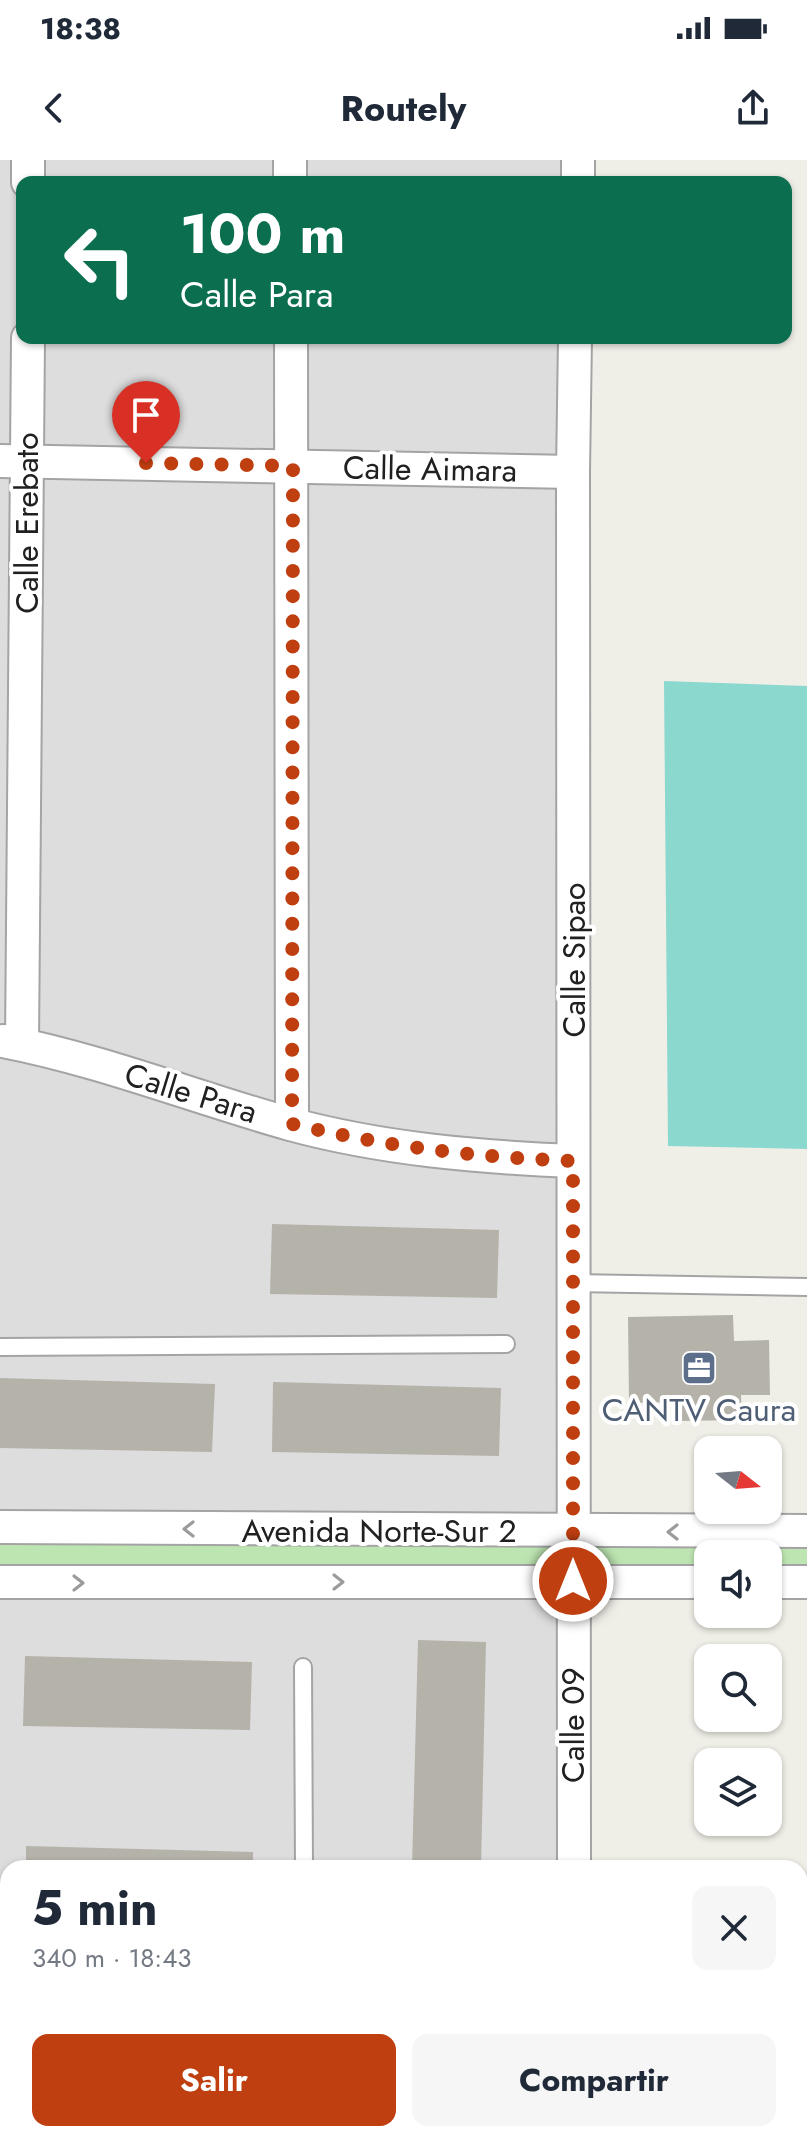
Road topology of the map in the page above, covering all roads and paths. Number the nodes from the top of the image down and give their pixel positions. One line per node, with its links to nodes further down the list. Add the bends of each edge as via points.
1 (27, 344): 4 (street, Calle Erebato)
2 (291, 344): 5 (street)
3 (575, 344): 6 (street, Calle Sipao)
4 (14, 461): 5 (street, Calle Aimara); 7 (street, Calle Erebato)
5 (293, 466): 6 (street, Calle Aimara); 8 (street)
6 (573, 472): 9 (street, Calle Sipao)
7 (11, 1042): 8 (street, Calle Para)
8 (292, 1124): 9 (street, Calle Para, via 440,1152)
9 (573, 1161): 10 (street, Calle Sipao)
10 (573, 1283): 11 (lane); 16 (street, Calle Sipao)
11 (807, 1287)
12 (506, 1344): 13 (lane)
13 (0, 1347)
14 (0, 1527): 16 (street, Avenida Norte-Sur 2, one-way to 14)
15 (807, 1531): 16 (street, Avenida Norte-Sur 2, one-way to 16)
16 (572, 1532): 17 (street, Calle Sipao)
17 (573, 1581): 18 (street, Avenida Norte-Sur 2, one-way to 17); 19 (street, Avenida Norte-Sur 2); 24 (street, Calle 09)
18 (0, 1582)
19 (694, 1582)
20 (782, 1582): 21 (street)
21 (807, 1582)
22 (303, 1667): 23 (lane)
23 (304, 1860)
24 (574, 1860)

